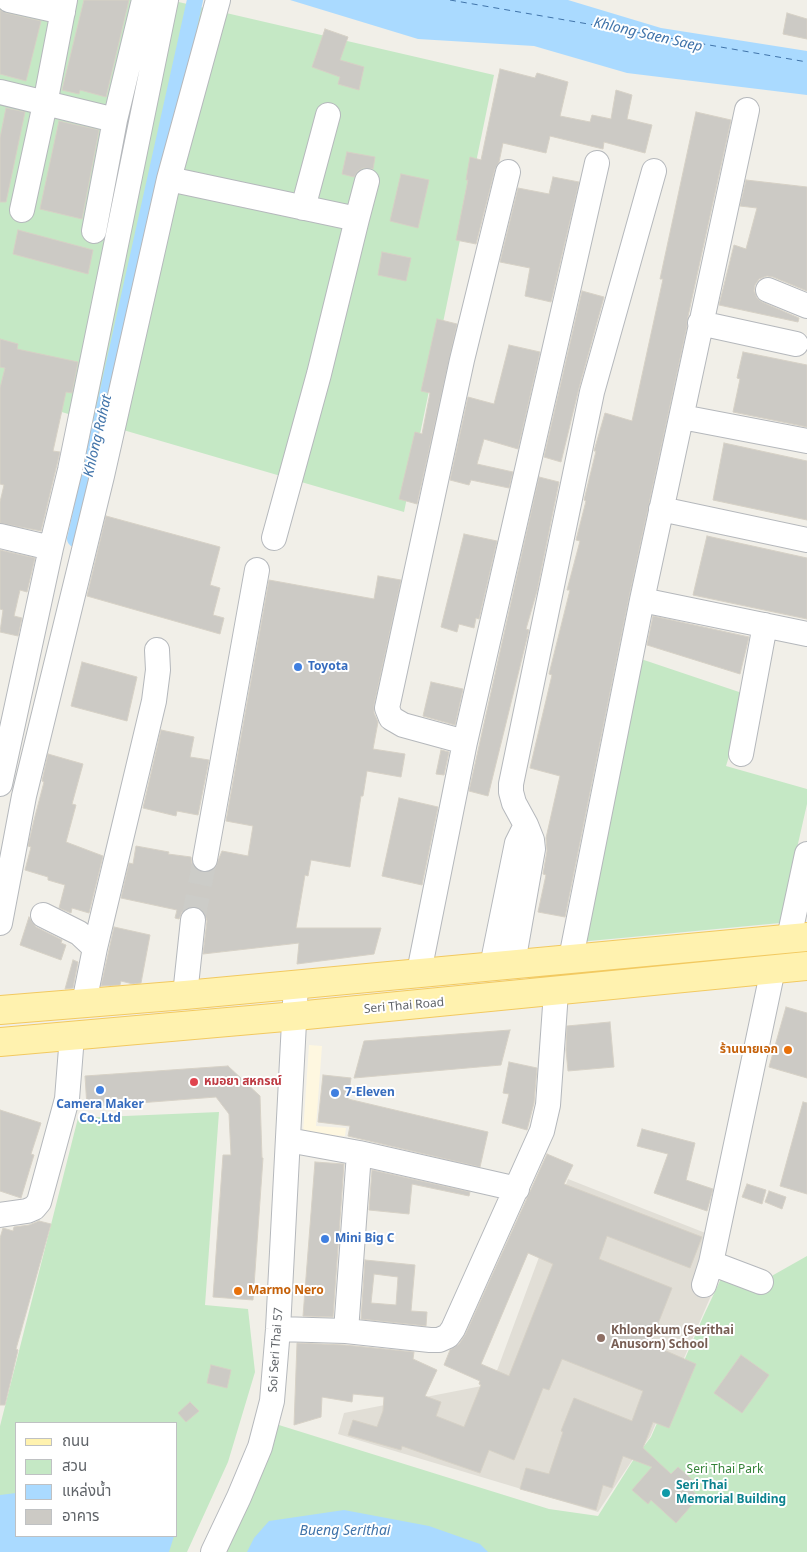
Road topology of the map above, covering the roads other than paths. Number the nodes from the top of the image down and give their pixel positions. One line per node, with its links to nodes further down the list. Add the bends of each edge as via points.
1 (9, 0): 5 (street)
2 (144, 0): 10 (street)
3 (166, 0): 26 (street)
4 (218, 0): 14 (street)
5 (64, 6): 7 (street)
6 (0, 92): 7 (street)
7 (45, 104): 10 (street); 17 (street)
8 (747, 110): 22 (street)
9 (328, 115): 16 (street)
10 (114, 120): 19 (street)
11 (597, 163): 37 (street)
12 (654, 170): 48 (street, via 592,392 511,784 514,803 534,849 512,916)
13 (508, 172): 37 (street, via 462,360 387,708 391,718 403,725)
14 (169, 179): 16 (street); 26 (street)
15 (367, 181): 18 (street)
16 (303, 208): 18 (street)
17 (22, 210)
18 (356, 219): 29 (street, via 319,374)
19 (94, 231)
20 (768, 290): 21 (street)
21 (807, 306)
22 (700, 323): 23 (street); 24 (street)
23 (796, 344)
24 (682, 417): 25 (street); 27 (street)
25 (807, 441)
26 (87, 473): 31 (street); 44 (street)
27 (661, 509): 30 (street); 33 (street)
28 (0, 536): 31 (street)
29 (274, 538)
30 (807, 540)
31 (51, 548): 39 (street)
32 (257, 570): 41 (street)
33 (642, 600): 34 (street); 47 (street)
34 (764, 625): 35 (street); 38 (street)
35 (807, 634)
36 (157, 650): 46 (street, via 154,701)
37 (465, 742): 51 (street)
38 (741, 754)
39 (0, 784)
40 (807, 854): 45 (street)
41 (205, 859)
42 (43, 915): 46 (street, via 80,932)
43 (193, 920): 54 (street)
44 (0, 923)
45 (798, 937): 47 (main road)
46 (95, 948): 55 (street)
47 (571, 958): 48 (main road)
48 (502, 965): 51 (main road)
49 (807, 966): 50 (main road, Seri Thai Road)
50 (773, 969): 53 (main road, Seri Thai Road); 64 (street)
51 (419, 972): 52 (main road)
52 (296, 984): 54 (main road); 57 (street, Soi Seri Thai 57)
53 (556, 992): 57 (main road, Seri Thai Road); 62 (street, via 548,1105 542,1131)
54 (185, 995): 55 (main road)
55 (84, 1003): 56 (main road)
56 (0, 1010)
57 (296, 1016): 58 (main road, Seri Thai Road); 60 (street, Soi Seri Thai 57)
58 (72, 1036): 59 (main road, Seri Thai Road); 63 (street, via 67,1099 39,1202 27,1211)
59 (0, 1042)
60 (288, 1140): 61 (street); 67 (street, Soi Seri Thai 57)
61 (359, 1152): 62 (street); 68 (street)
62 (517, 1189): 68 (street, via 448,1336 430,1340)
63 (0, 1215)
64 (711, 1263): 65 (street); 66 (street)
65 (761, 1282)
66 (704, 1285)
67 (278, 1329): 68 (street); 69 (street, Soi Seri Thai 57, via 272,1401 262,1438 240,1497)
68 (346, 1331)
69 (213, 1552)

